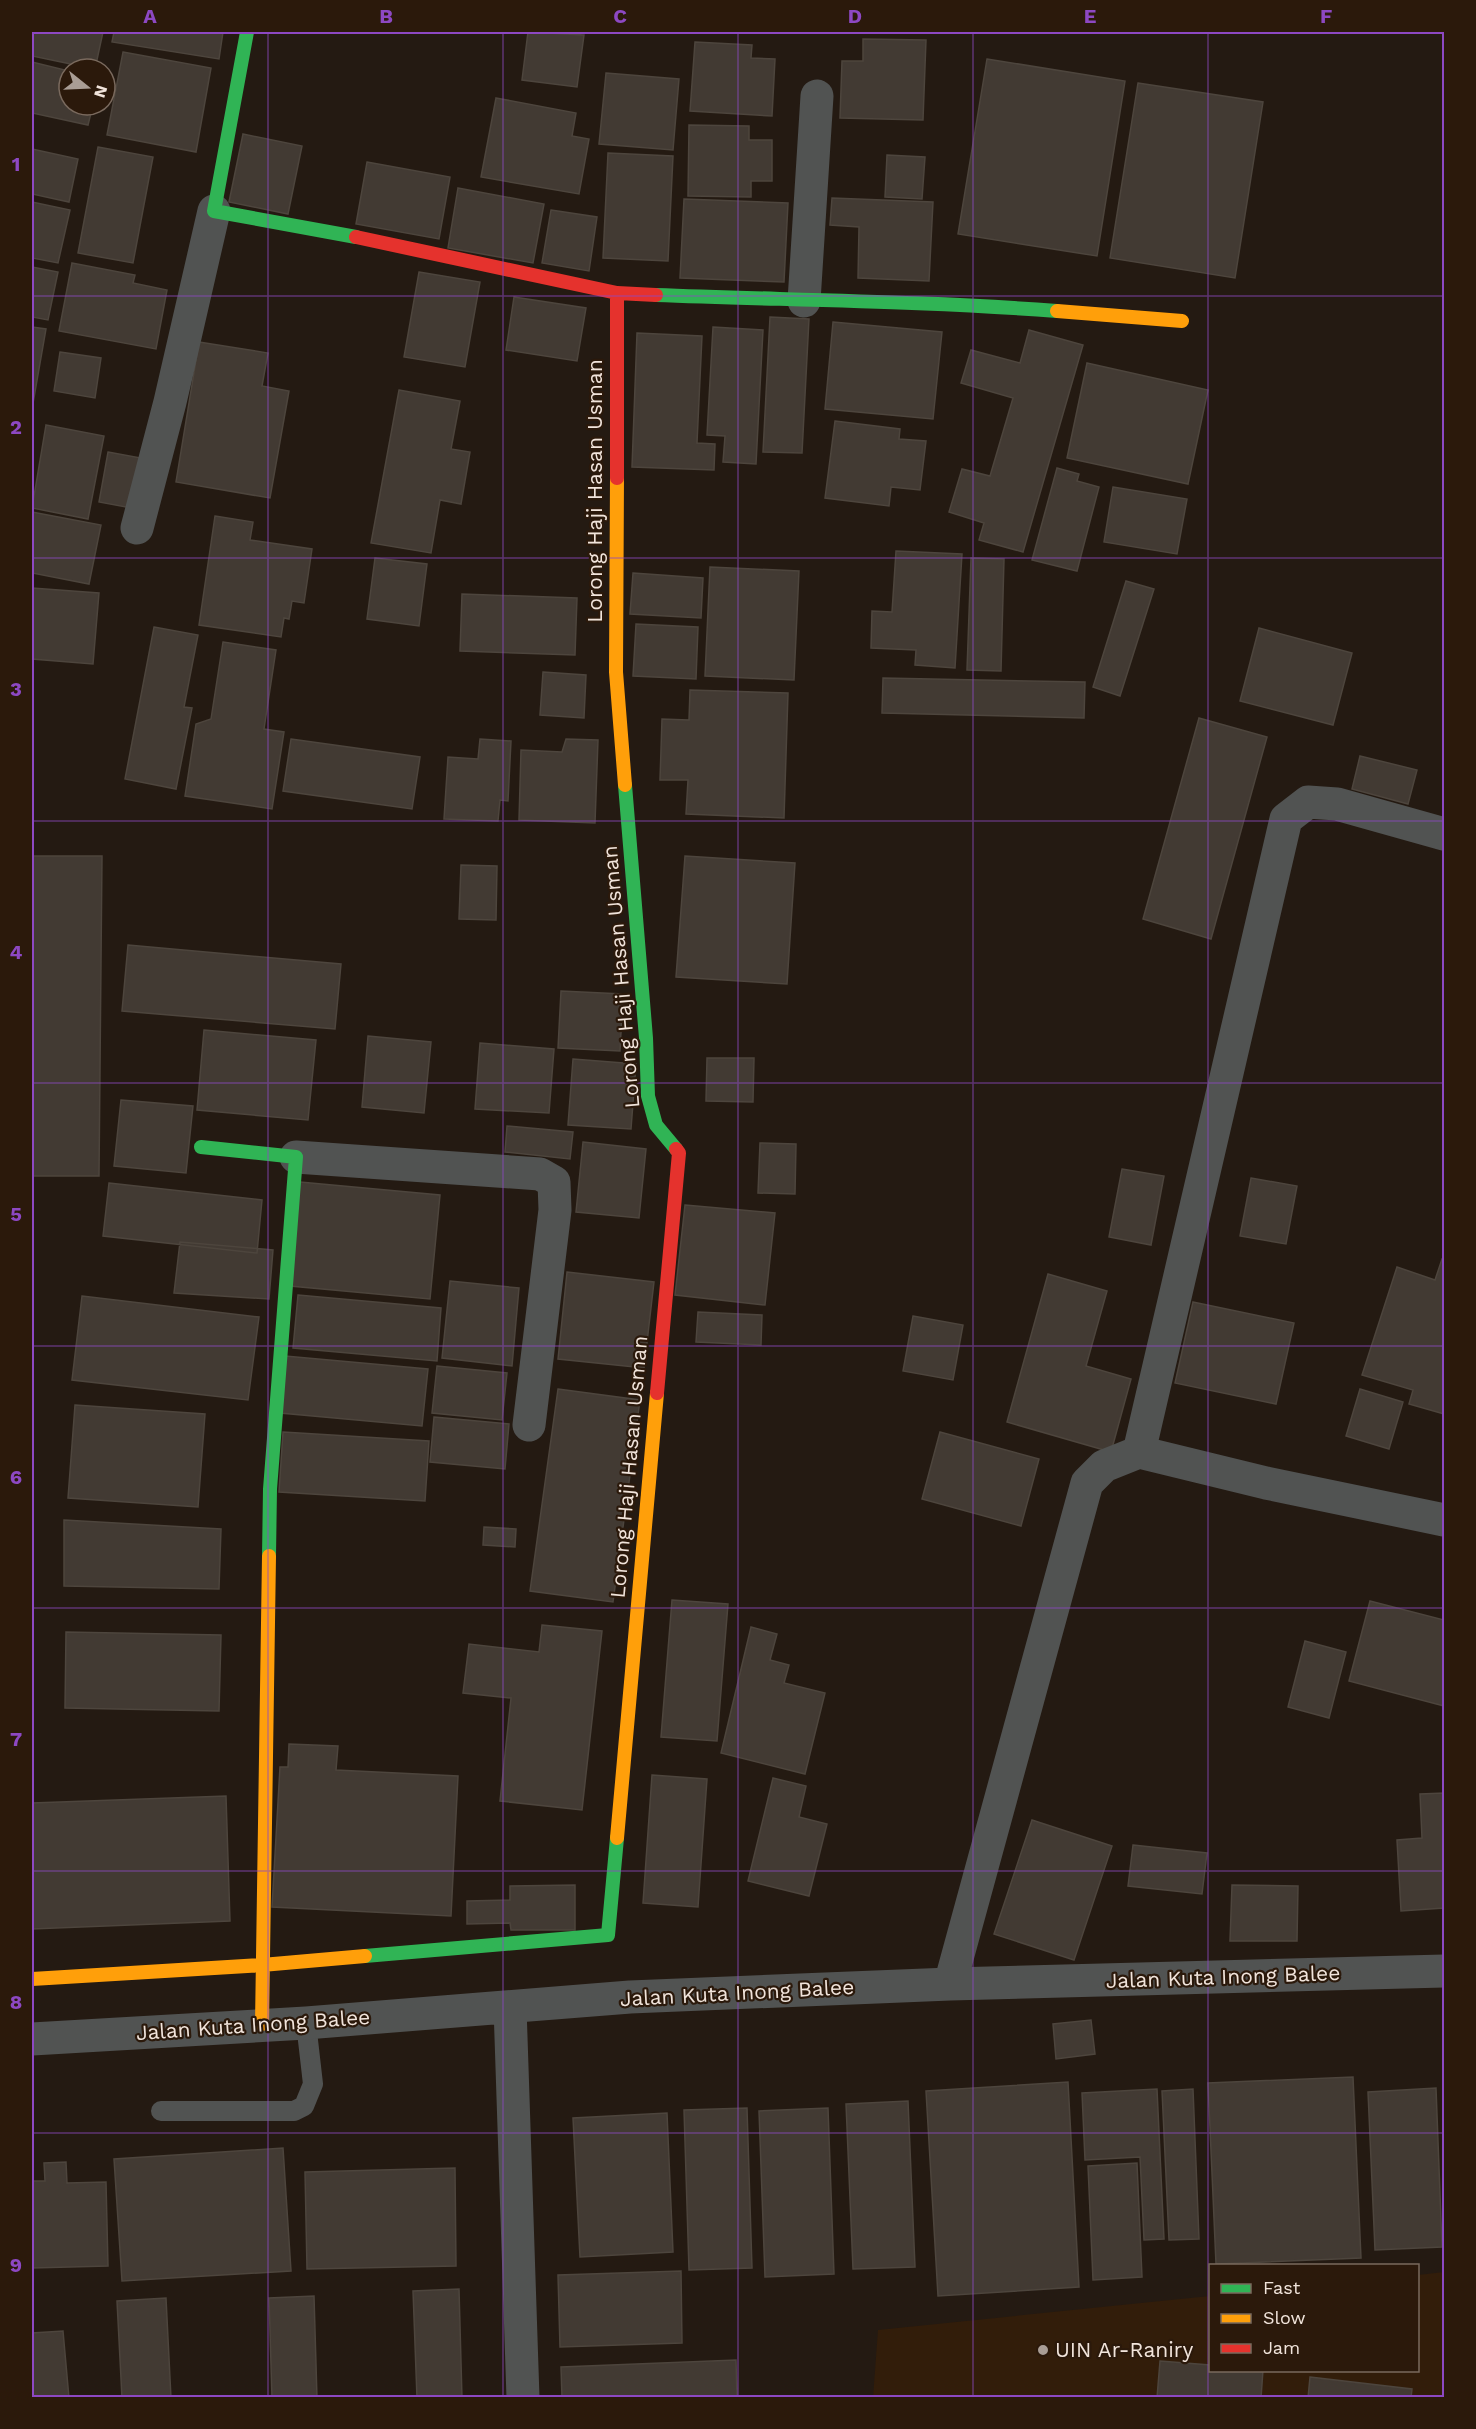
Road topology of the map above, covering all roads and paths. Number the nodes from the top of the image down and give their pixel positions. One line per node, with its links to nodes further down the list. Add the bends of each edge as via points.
1 (247, 32): 3 (street)
2 (817, 96): 5 (street)
3 (214, 211): 4 (street, via 383,242); 7 (street)
4 (617, 293): 5 (street); 14 (street, Lorong Haji Hasan Usman, via 616,672 648,1096 656,1125 679,1152 608,1935)
5 (804, 301): 6 (street, via 962,304)
6 (1182, 321)
7 (137, 528)
8 (1444, 834): 12 (street, via 1337,804 1308,802 1286,819)
9 (201, 1147): 10 (street)
10 (296, 1156): 11 (street, via 540,1174 554,1182 555,1210); 14 (street, via 270,1489)
11 (529, 1425)
12 (1139, 1452): 13 (street); 17 (street, via 1104,1466 1087,1483)
13 (1444, 1520)
14 (262, 1965): 16 (street); 20 (street)
15 (1444, 1971): 17 (street, Jalan Kuta Inong Balee)
16 (32, 1979)
17 (950, 1984): 18 (street, Jalan Kuta Inong Balee, via 630,1997)
18 (510, 2007): 19 (street, Jalan Kuta Inong Balee); 23 (street)
19 (306, 2023): 20 (street, Jalan Kuta Inong Balee); 22 (lane, via 313,2084 304,2106 294,2111)
20 (262, 2024): 21 (street, Jalan Kuta Inong Balee)
21 (32, 2039)
22 (161, 2111)
23 (523, 2397)

